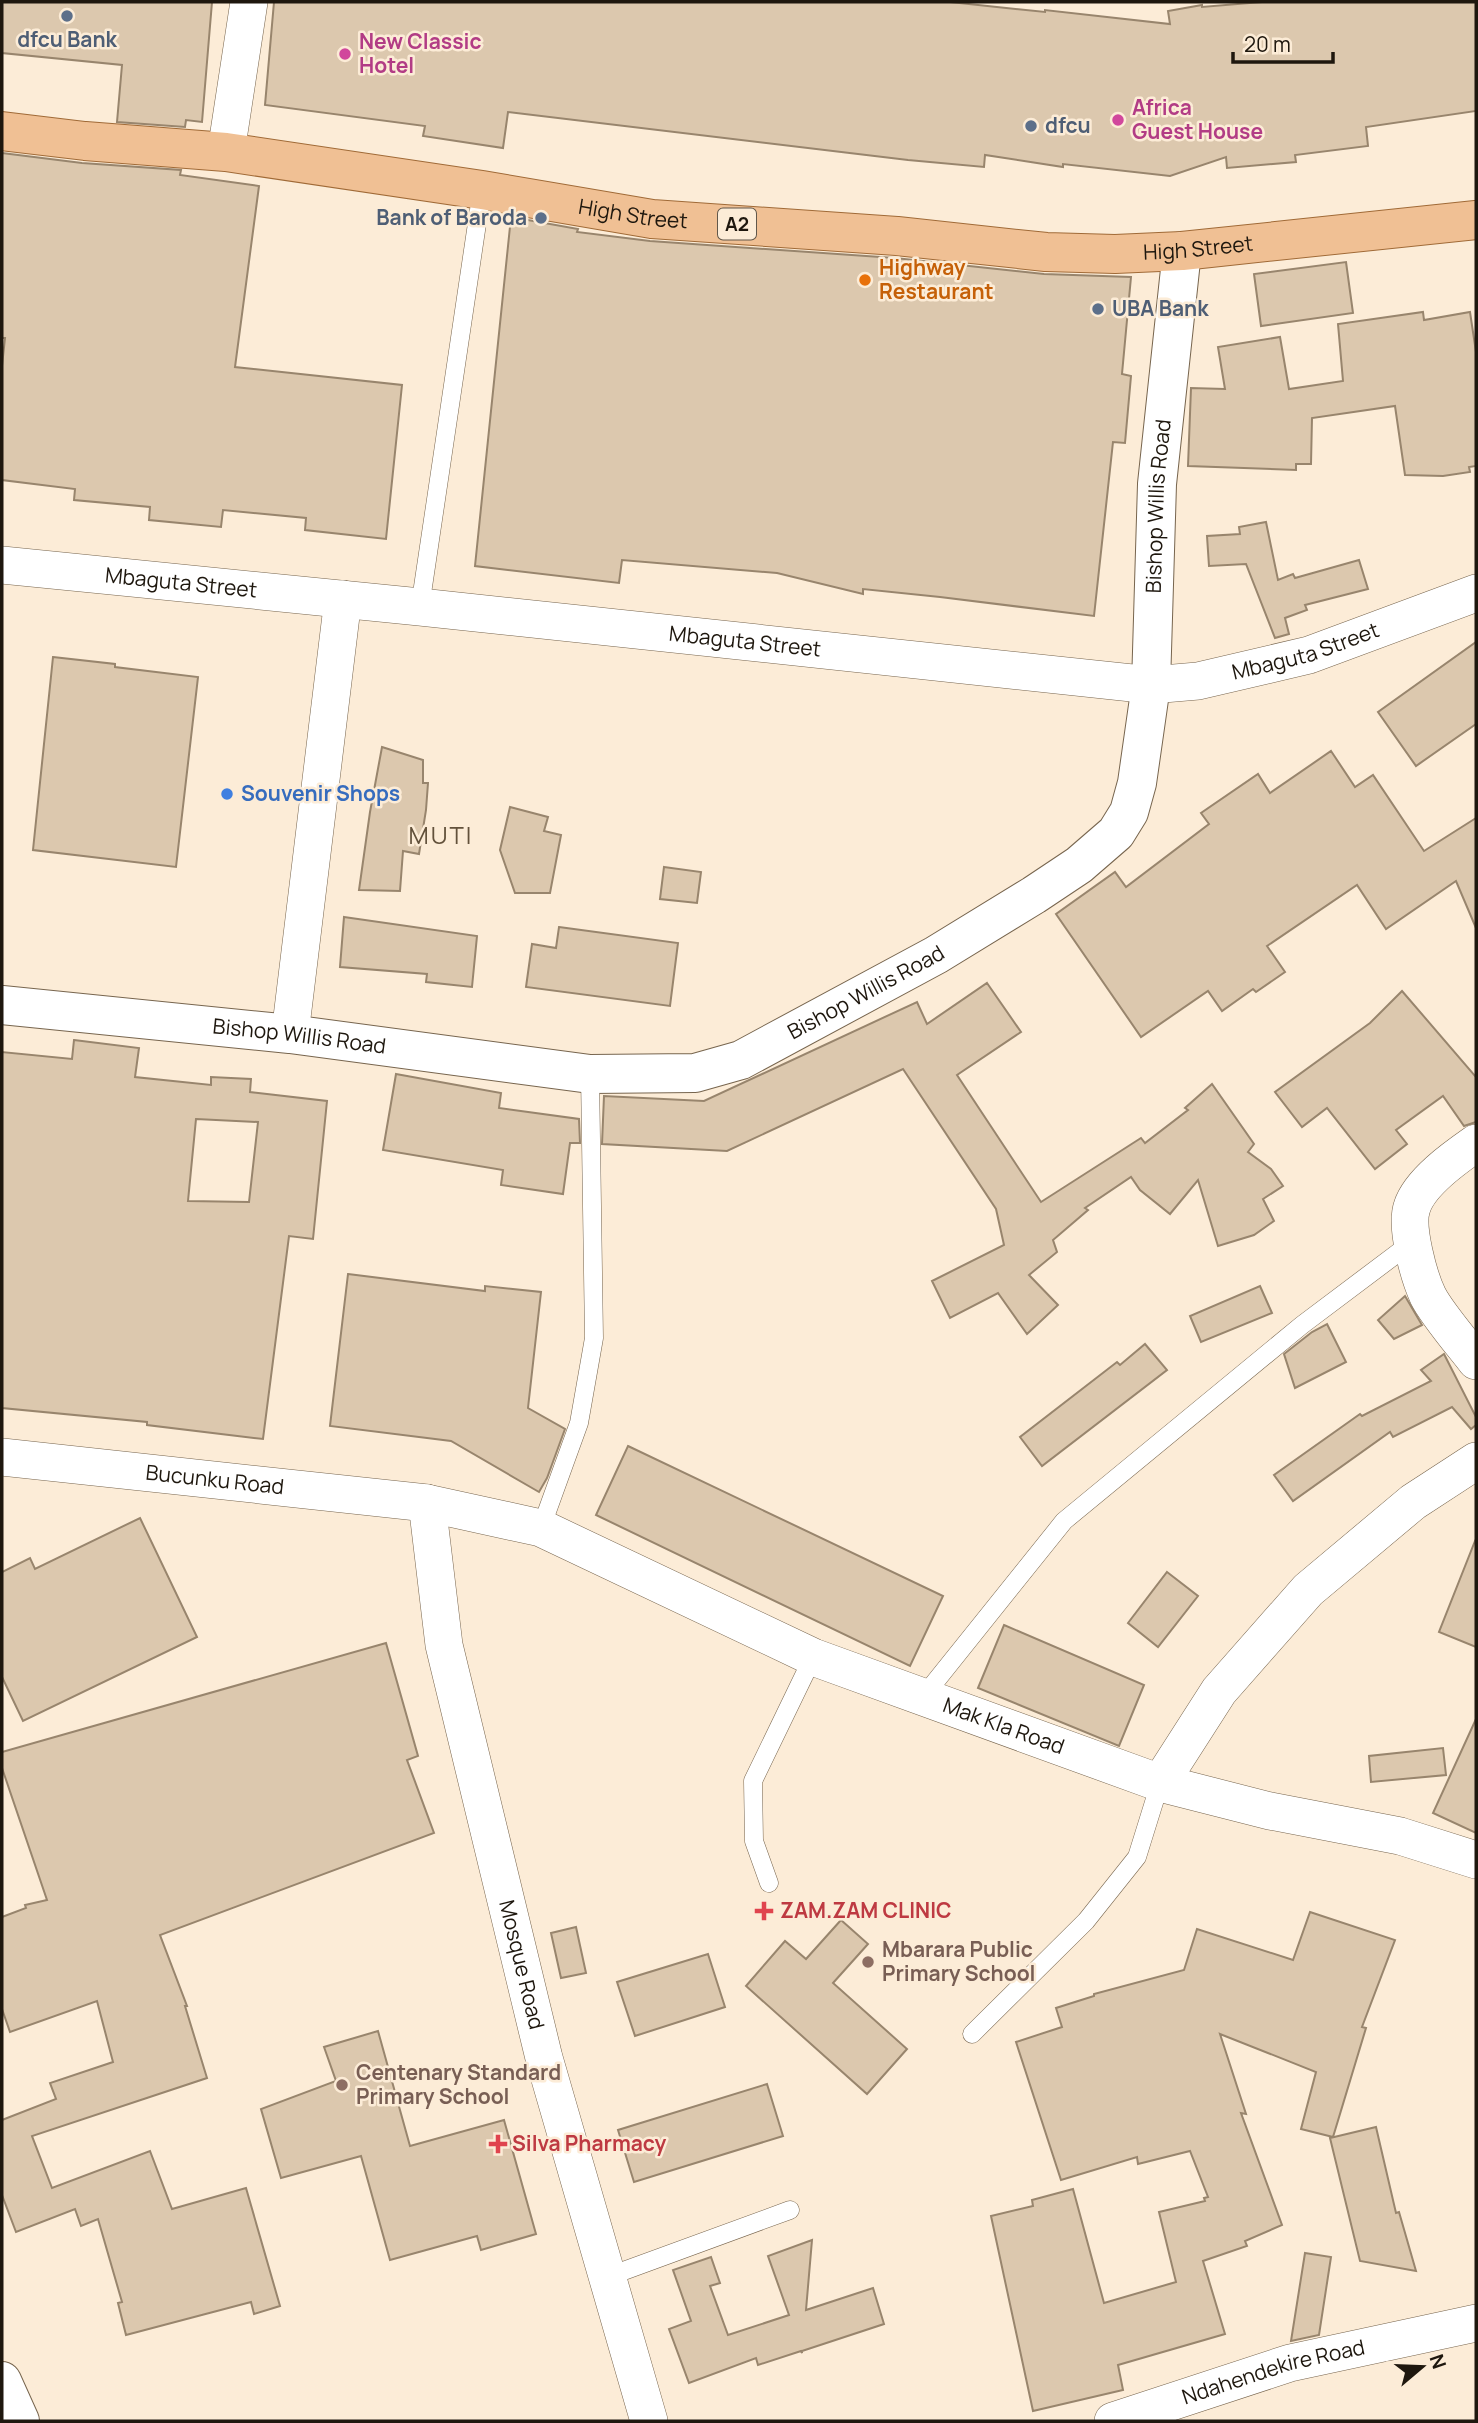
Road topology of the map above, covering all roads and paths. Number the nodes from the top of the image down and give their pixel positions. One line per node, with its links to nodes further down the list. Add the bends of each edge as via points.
1 (249, 2): 3 (street)
2 (2, 131): 3 (main road, High Street / A2)
3 (226, 152): 4 (main road, High Street / A2)
4 (482, 190): 6 (main road, High Street / A2, via 652,219 897,236 1046,252); 10 (lane)
5 (1476, 220): 6 (main road, High Street / A2)
6 (1182, 251): 11 (main road, Bishop Willis Road, via 1157,484)
7 (2, 565): 9 (street, Mbaguta Street)
8 (1476, 593): 11 (street, Mbaguta Street, via 1308,656 1198,681)
9 (343, 599): 10 (street, Mbaguta Street); 13 (street)
10 (419, 607): 11 (street, Mbaguta Street)
11 (1151, 685): 14 (main road, Bishop Willis Road, via 1143,752 1129,812 1116,833 1079,865 936,955 741,1060 695,1073)
12 (2, 1005): 13 (main road, Bishop Willis Road)
13 (290, 1034): 14 (main road, Bishop Willis Road)
14 (590, 1074): 21 (lane, via 594,1338 579,1423)
15 (1476, 1143): 16 (street, via 1430,1180 1412,1207)
16 (1411, 1243): 17 (street, via 1429,1296); 23 (lane, via 1302,1325 1064,1521)
17 (1476, 1361)
18 (2, 1457): 20 (street, Bucunku Road)
19 (1476, 1461): 24 (street, via 1413,1502 1308,1590 1219,1691)
20 (427, 1503): 21 (street, Mak Kla Road); 29 (street, Mosque Road, via 444,1645 544,2058)
21 (541, 1528): 22 (street, Mak Kla Road)
22 (813, 1657): 23 (street, Mak Kla Road); 26 (lane, via 754,1781 754,1840)
23 (923, 1697): 24 (street, Mak Kla Road)
24 (1160, 1783): 25 (street, Mak Kla Road, via 1270,1811 1400,1836); 27 (lane, via 1137,1857 1086,1921)
25 (1476, 1860)
26 (769, 1883)
27 (972, 2034)
28 (790, 2210): 29 (lane)
29 (607, 2277): 33 (street, Mosque Road)
30 (1476, 2323): 34 (street, Ndahendekire Road, via 1290,2363)
31 (2, 2381): 32 (main road)
32 (20, 2421)
33 (649, 2421)
34 (1113, 2421)

